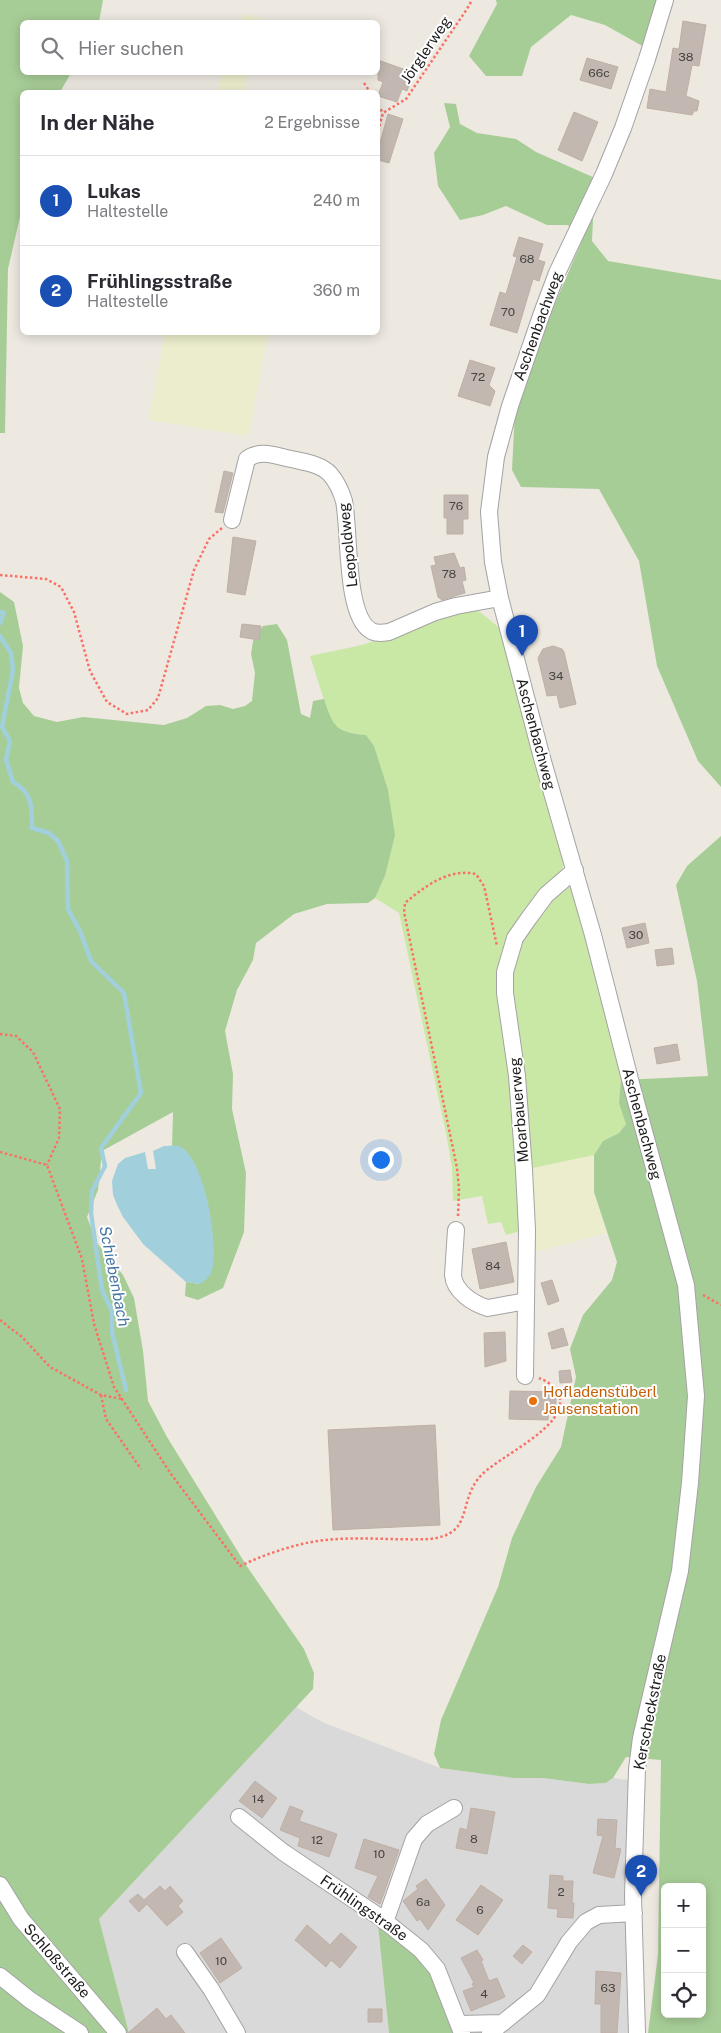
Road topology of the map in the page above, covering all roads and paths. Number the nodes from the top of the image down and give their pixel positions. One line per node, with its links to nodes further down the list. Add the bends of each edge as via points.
1 (472, 0): 6 (path, Jörglerweg, via 406,99)
2 (665, 0): 10 (street, Aschenbachweg, via 623,128 557,273 510,406 496,457 489,512)
3 (364, 83): 4 (path)
4 (369, 90)
5 (380, 109): 6 (path)
6 (383, 114): 7 (path)
7 (380, 124)
8 (232, 520): 9 (path, via 209,539 194,570 158,698 148,710 127,714 108,702 90,671 74,612 61,588 46,579); 10 (street, Leopoldweg, via 247,459 258,453 309,463 329,472 340,489 346,513 356,608 369,630 388,632 435,612)
9 (0, 575)
10 (500, 598): 11 (street, Aschenbachweg)
11 (575, 870): 12 (street, Moarbauerweg, via 546,895 529,918 516,938); 23 (street, Aschenbachweg, via 686,1285 696,1396)
12 (508, 962): 16 (path, via 498,949 484,886 476,874 461,872 445,877 405,902 404,912 457,1168); 17 (street, Moarbauerweg, via 505,993 517,1076 524,1170)
13 (0, 1034): 15 (path, via 16,1036 33,1052 60,1109 59,1138)
14 (0, 1152): 15 (path)
15 (47, 1165): 21 (path, via 82,1259 94,1324 114,1387)
16 (456, 1230): 17 (street, via 453,1282 458,1290 488,1308)
17 (526, 1301): 19 (street, Moarbauerweg)
18 (0, 1320): 20 (path, via 22,1337 50,1367)
19 (525, 1376): 21 (path, via 553,1386 560,1398 557,1413 544,1429 483,1472 473,1486 461,1522 453,1533 430,1539 302,1544 240,1566 171,1474)
20 (101, 1395): 21 (path); 22 (path, via 106,1419)
21 (123, 1400)
22 (141, 1469)
23 (690, 1484): 27 (street, Kerscheckstraße, via 680,1571 641,1738 635,1802)
24 (454, 1808): 28 (street, via 427,1824 414,1839)
25 (239, 1817): 28 (street, Frühlingstraße, via 298,1863)
26 (0, 1885): 34 (street, Schloßstraße, via 21,1919)
27 (634, 1913): 32 (street, Frühlingstraße, via 600,1915 586,1922 569,1942 537,1995); 36 (street, Kerscheckstraße)
28 (385, 1922): 31 (street, Frühlingstraße, via 431,1960)
29 (185, 1952): 35 (street)
30 (0, 1976): 33 (street)
31 (460, 2028): 32 (street, Frühlingstraße)
32 (496, 2028)
33 (80, 2033)
34 (118, 2033)
35 (236, 2033)
36 (637, 2033)

